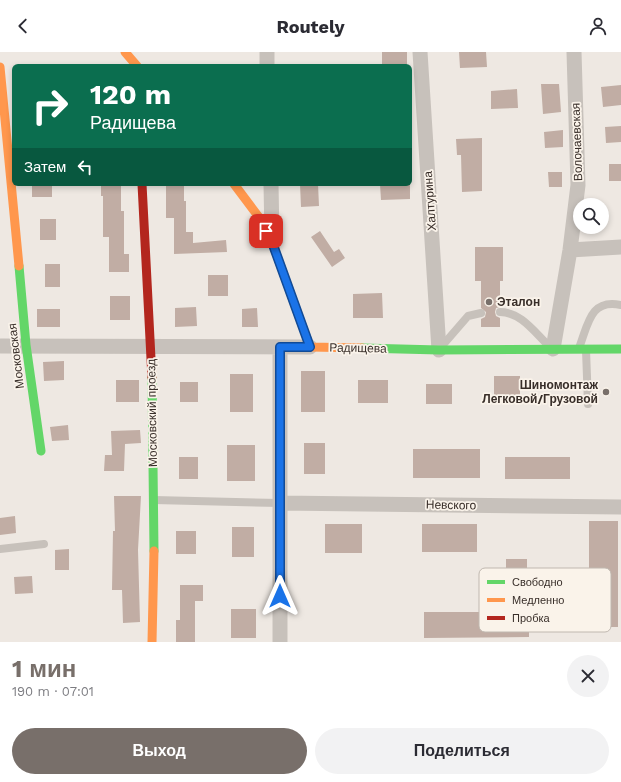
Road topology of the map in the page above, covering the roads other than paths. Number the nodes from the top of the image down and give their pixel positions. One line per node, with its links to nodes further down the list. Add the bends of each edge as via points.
1 (125, 52): 5 (street)
2 (266, 52): 6 (street)
3 (420, 52): 25 (street, Халтурина)
4 (574, 52): 13 (street, Волочаевская, via 578,185)
5 (135, 64)
6 (267, 64)
7 (0, 67): 17 (street, Московская)
8 (142, 186): 19 (street, Московский проезд)
9 (235, 186): 11 (street)
10 (270, 186): 11 (street)
11 (272, 242): 21 (street)
12 (621, 247): 13 (street)
13 (570, 250): 22 (street, Волочаевская)
14 (621, 305): 23 (lane, via 607,303 593,313)
15 (500, 312): 22 (lane, via 510,312 518,316)
16 (481, 313): 25 (lane, via 468,316)
17 (26, 345): 18 (street, Радищева); 19 (street, Радищева); 27 (street, Московская)
18 (0, 346)
19 (152, 346): 20 (street, Радищева); 28 (street, Московский проезд)
20 (280, 347): 21 (street, Радищева); 29 (street)
21 (310, 347): 25 (street, Радищева)
22 (553, 349): 23 (street, Радищева); 25 (street, Радищева)
23 (582, 349): 24 (street, Радищева); 26 (lane)
24 (621, 349)
25 (439, 350)
26 (588, 404)
27 (41, 451)
28 (153, 500): 29 (lane); 33 (street, Московский проезд)
29 (280, 503): 30 (street, Невского); 34 (street)
30 (621, 507)
31 (44, 544): 32 (lane)
32 (0, 549)
33 (152, 642)
34 (280, 642)

